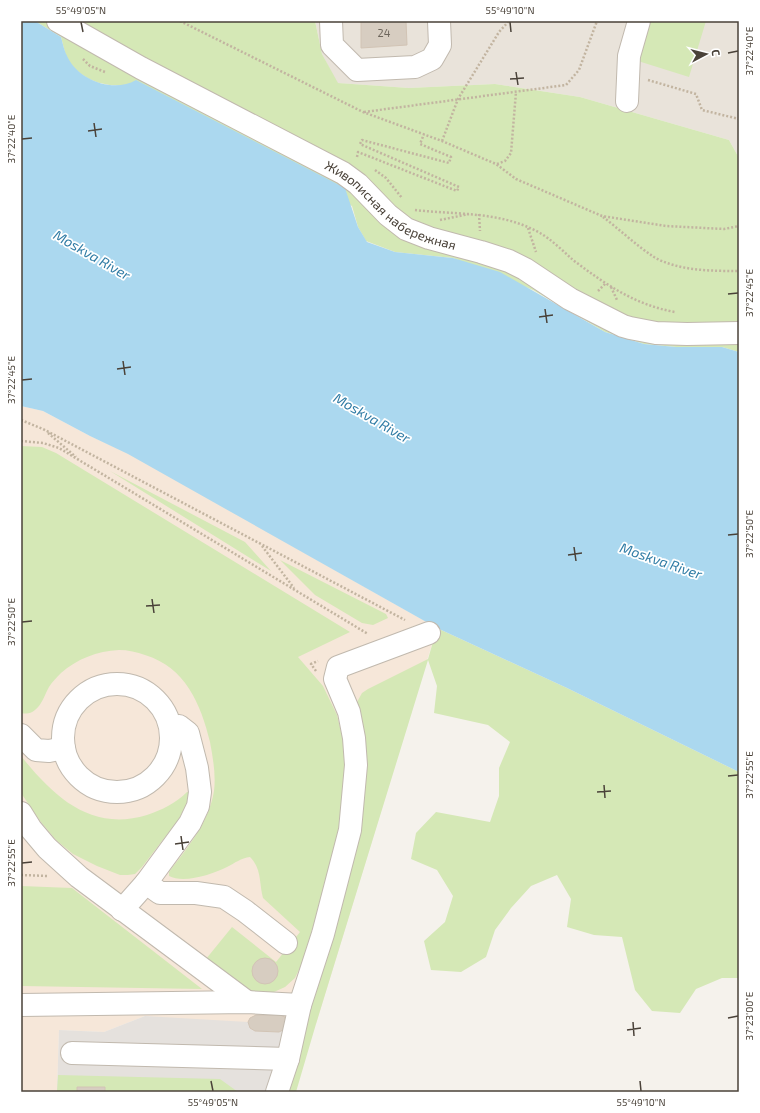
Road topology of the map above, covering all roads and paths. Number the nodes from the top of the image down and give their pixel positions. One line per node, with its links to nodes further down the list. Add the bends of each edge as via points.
1 (58, 21): 25 (street, Живописная набережная, via 141,68 342,173 358,184 388,215 406,229 509,261 570,300 630,328 656,333)
2 (180, 21): 12 (path)
3 (331, 21): 4 (street, via 332,45 357,70 415,67 432,59 440,45)
4 (439, 21)
5 (509, 21): 10 (path, via 499,32)
6 (597, 21): 9 (path, via 579,70 566,85)
7 (639, 21): 8 (street, via 629,56)
8 (628, 74): 11 (street); 13 (path, via 696,94 702,110)
9 (516, 92): 10 (path); 17 (path, via 511,153 505,161)
10 (458, 99): 12 (path); 15 (path)
11 (627, 100)
12 (364, 112): 14 (path)
13 (739, 119)
14 (424, 134): 15 (path); 16 (path, via 420,144 451,157 449,163 362,140 360,144 459,187 457,191 358,152 356,156)
15 (442, 141): 17 (path)
16 (362, 160)
17 (496, 164): 21 (path, via 516,179)
18 (374, 169): 19 (path, via 386,178)
19 (403, 199)
20 (411, 209): 24 (path, via 479,214 509,220 540,233 596,277 633,299)
21 (602, 216): 22 (path, via 666,226 724,229); 23 (path, via 655,257 675,265 704,271)
22 (739, 226)
23 (739, 271)
24 (680, 313)
25 (739, 333)
26 (21, 420): 27 (path)
27 (43, 429): 29 (path); 30 (path)
28 (21, 441): 29 (path, via 43,442 59,448)
29 (85, 464): 31 (path)
30 (261, 544): 31 (path); 32 (path)
31 (295, 589): 33 (path)
32 (420, 628): 46 (street, via 338,667 335,679 349,712 354,738 356,765 352,816 323,934)
33 (368, 634)
34 (325, 658): 35 (path, via 311,664)
35 (319, 674)
36 (171, 728): 38 (street, via 170,749 162,768 148,783 127,791 106,791 87,782 72,767); 38 (street, via 163,707 148,693 129,684 107,684 88,692 72,707 64,725); 42 (street, via 179,726 188,733 197,768 200,792 198,806 190,823)
37 (21, 735): 38 (street, via 36,750)
38 (64, 748)
39 (21, 813): 43 (street, via 47,848)
40 (21, 875): 41 (path)
41 (50, 876)
42 (146, 883): 43 (street); 44 (street, via 160,893 196,893 224,897)
43 (122, 910): 45 (street)
44 (286, 943)
45 (247, 1002): 46 (street); 47 (street)
46 (300, 1004): 49 (street)
47 (21, 1005)
48 (72, 1053): 49 (street)
49 (288, 1059): 50 (street)
50 (277, 1092)

